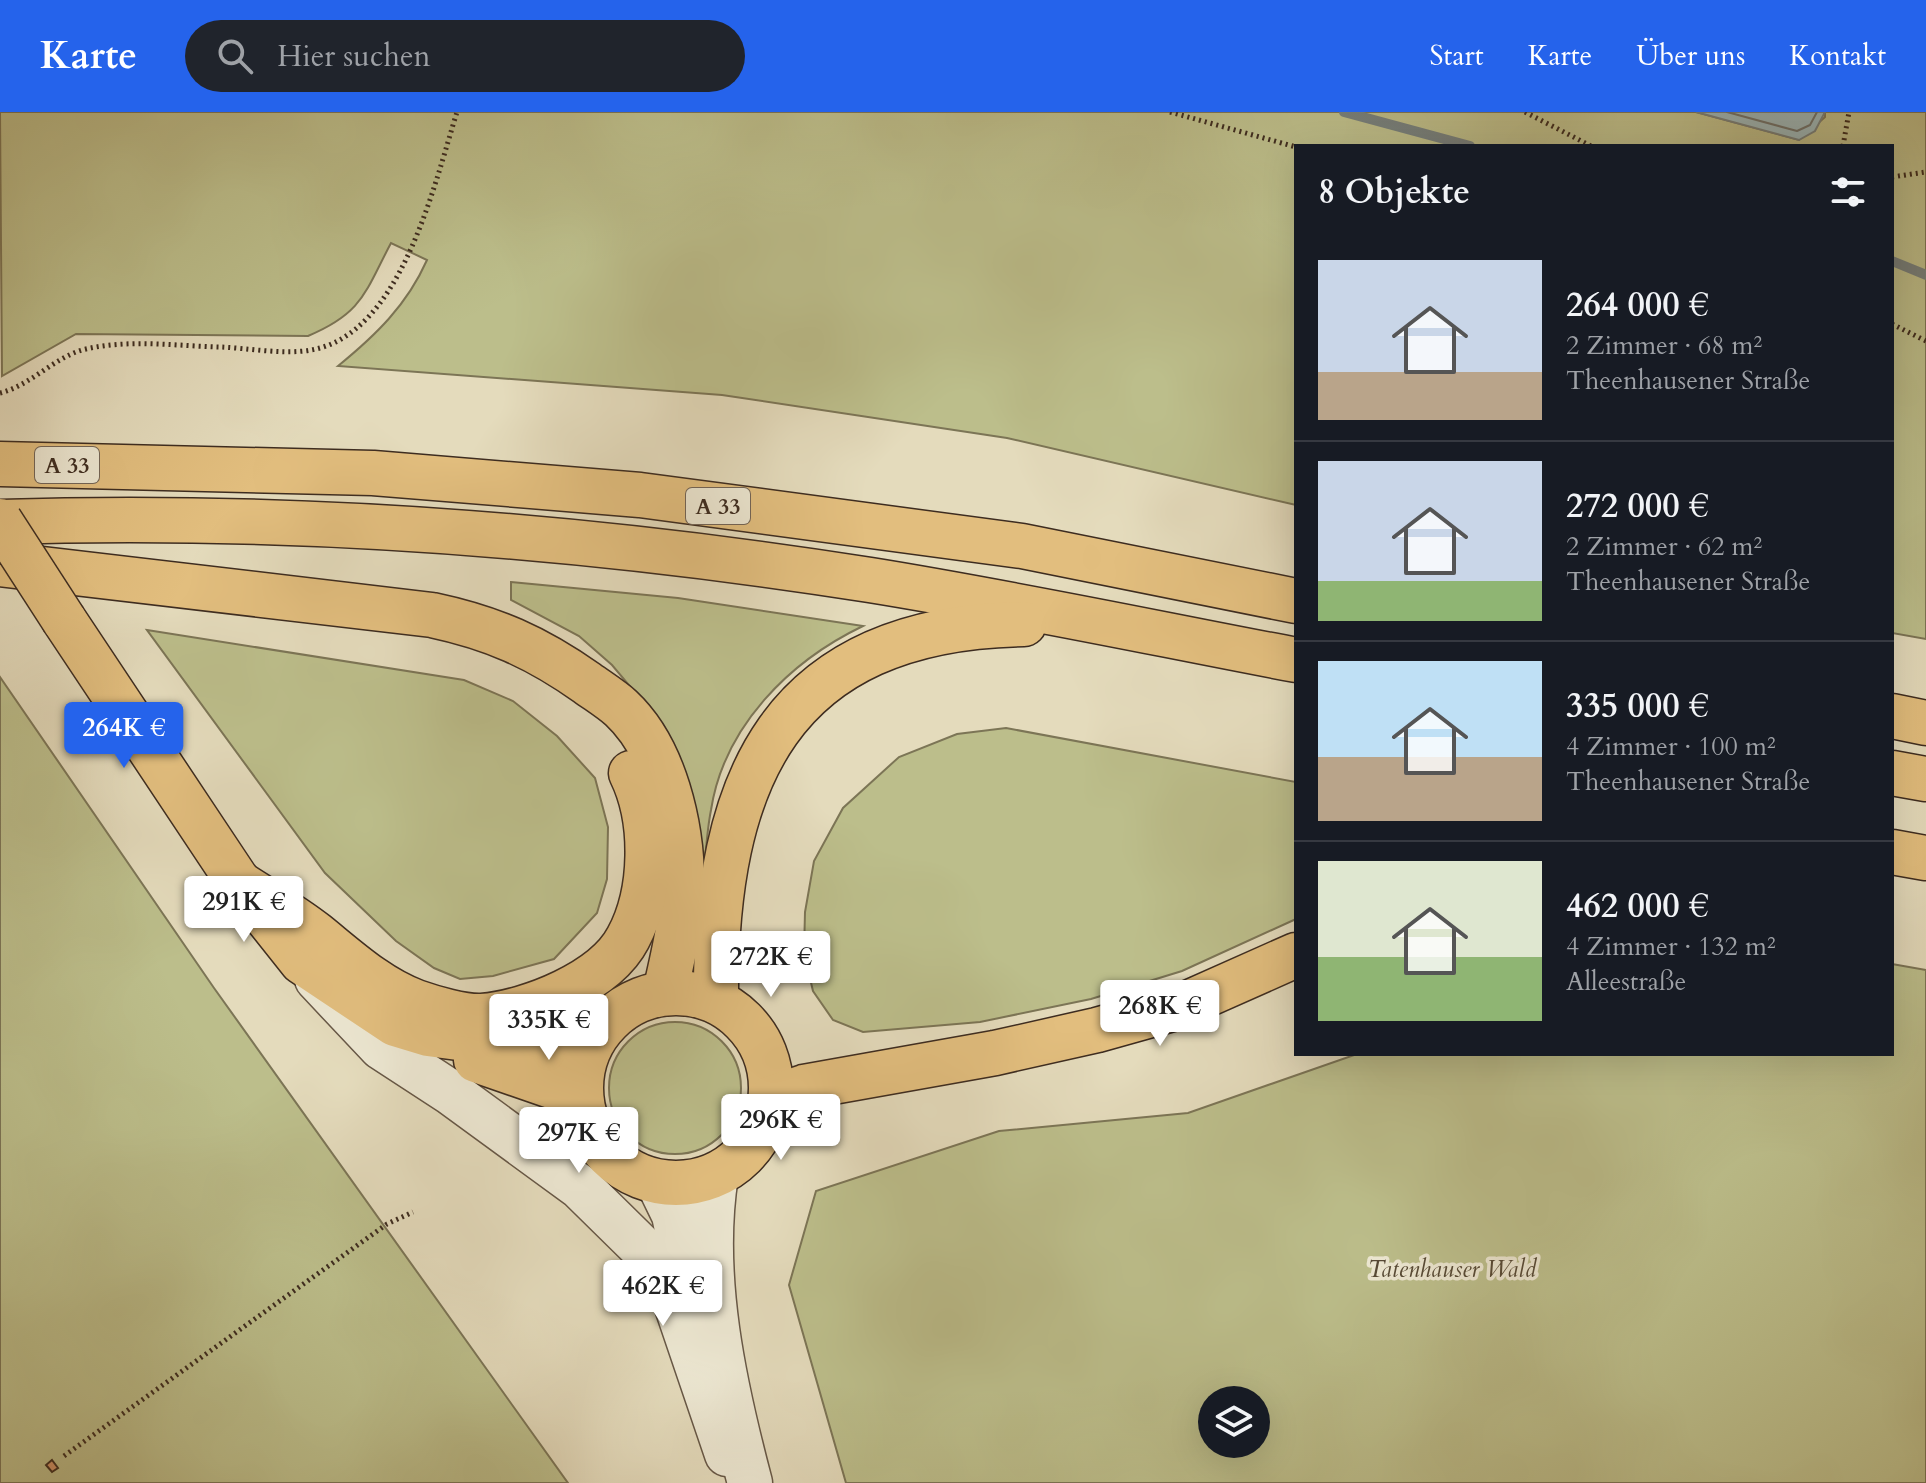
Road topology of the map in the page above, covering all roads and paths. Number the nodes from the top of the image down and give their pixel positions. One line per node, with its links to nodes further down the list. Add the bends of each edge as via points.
1 (457, 112): 12 (path, via 418,234 373,310 345,337 311,350 130,345 84,349 18,389)
2 (1170, 112): 7 (path)
3 (1525, 112): 5 (path)
4 (1849, 112): 6 (path)
5 (1587, 144)
6 (1843, 144)
7 (1294, 146)
8 (1926, 172): 9 (path)
9 (1894, 177)
10 (1894, 325): 11 (path)
11 (1926, 341)
12 (0, 393)
13 (0, 464): 16 (main road, A 33, via 373,473 640,495 1022,546)
14 (0, 522): 17 (main road, A 33, via 134,518 437,531 871,580); 26 (main road, bridge)
15 (0, 564): 19 (main road, via 432,615 525,643)
16 (1294, 601)
17 (1098, 622): 18 (main road, A 33); 30 (main road, via 991,624 910,638 868,654 827,679 790,711 763,751 738,821 716,948)
18 (1294, 660)
19 (571, 672): 26 (main road, via 611,731 641,794 650,867 628,939 575,988 479,1016 416,1002 360,971 314,932); 29 (main road, via 622,709 649,747 667,787 682,884)
20 (1894, 716): 21 (main road)
21 (1926, 723)
22 (1894, 773): 23 (main road)
23 (1926, 779)
24 (1894, 852): 25 (main road)
25 (1926, 858)
26 (239, 883): 28 (main road)
27 (1294, 956): 34 (main road, via 1179,1007)
28 (302, 962): 31 (main road, via 395,1024); 41 (street, via 381,1047 580,1187 640,1246 675,1301)
29 (665, 992): 30 (main road); 32 (main road, via 636,1001 610,1018)
30 (716, 1001): 33 (main road, via 746,1022)
31 (428, 1034): 32 (main road, via 543,1049); 35 (main road, via 475,1060)
32 (591, 1043): 35 (main road)
33 (766, 1053): 34 (main road, via 805,1060); 36 (main road)
34 (995, 1053): 36 (main road, via 804,1087)
35 (580, 1096): 38 (main road, via 588,1126 605,1152 629,1171)
36 (771, 1098): 37 (main road, via 762,1129 743,1156)
37 (716, 1175): 38 (main road, via 688,1183); 41 (street, via 710,1212 717,1324)
38 (658, 1182): 41 (street, via 674,1215)
39 (413, 1212): 40 (path, via 387,1224)
40 (64, 1456)
41 (739, 1473)

